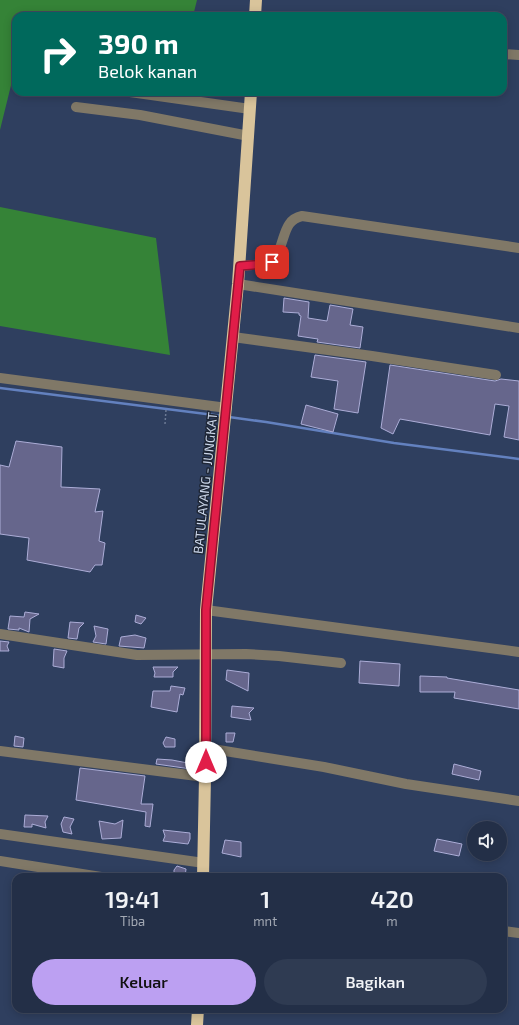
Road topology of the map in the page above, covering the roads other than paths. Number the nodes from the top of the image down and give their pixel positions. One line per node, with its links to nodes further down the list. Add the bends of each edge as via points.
1 (256, 0): 2 (highway)
2 (255, 12)
3 (507, 54): 4 (street)
4 (519, 55)
5 (160, 96): 8 (street)
6 (251, 96): 8 (highway, BATULAYANG - JUNGKAT)
7 (76, 107): 9 (street, via 140,115)
8 (250, 108): 9 (highway, BATULAYANG - JUNGKAT)
9 (249, 136): 11 (highway, BATULAYANG - JUNGKAT)
10 (519, 248): 11 (street, via 302,216 288,224 272,262)
11 (240, 266): 12 (highway, BATULAYANG - JUNGKAT)
12 (238, 284): 13 (street); 14 (highway, BATULAYANG - JUNGKAT)
13 (519, 328)
14 (233, 338): 15 (street); 17 (highway, BATULAYANG - JUNGKAT)
15 (496, 375)
16 (0, 378): 17 (street)
17 (226, 414): 18 (highway, BATULAYANG - JUNGKAT)
18 (206, 610): 20 (street); 21 (highway, BATULAYANG - JUNGKAT)
19 (0, 634): 21 (street, via 137,655)
20 (519, 652)
21 (206, 655): 22 (street, via 246,654); 23 (highway, BATULAYANG - JUNGKAT)
22 (341, 663)
23 (206, 748): 25 (highway, BATULAYANG - JUNGKAT); 26 (street, via 406,784)
24 (0, 751): 25 (street)
25 (206, 777): 29 (highway, BATULAYANG - JUNGKAT)
26 (519, 801)
27 (0, 834): 29 (street)
28 (0, 861): 30 (street)
29 (204, 863): 31 (highway, BATULAYANG - JUNGKAT)
30 (76, 873)
31 (203, 873)
32 (507, 932): 33 (street)
33 (519, 933)
34 (198, 1013): 35 (highway)
35 (197, 1025)

